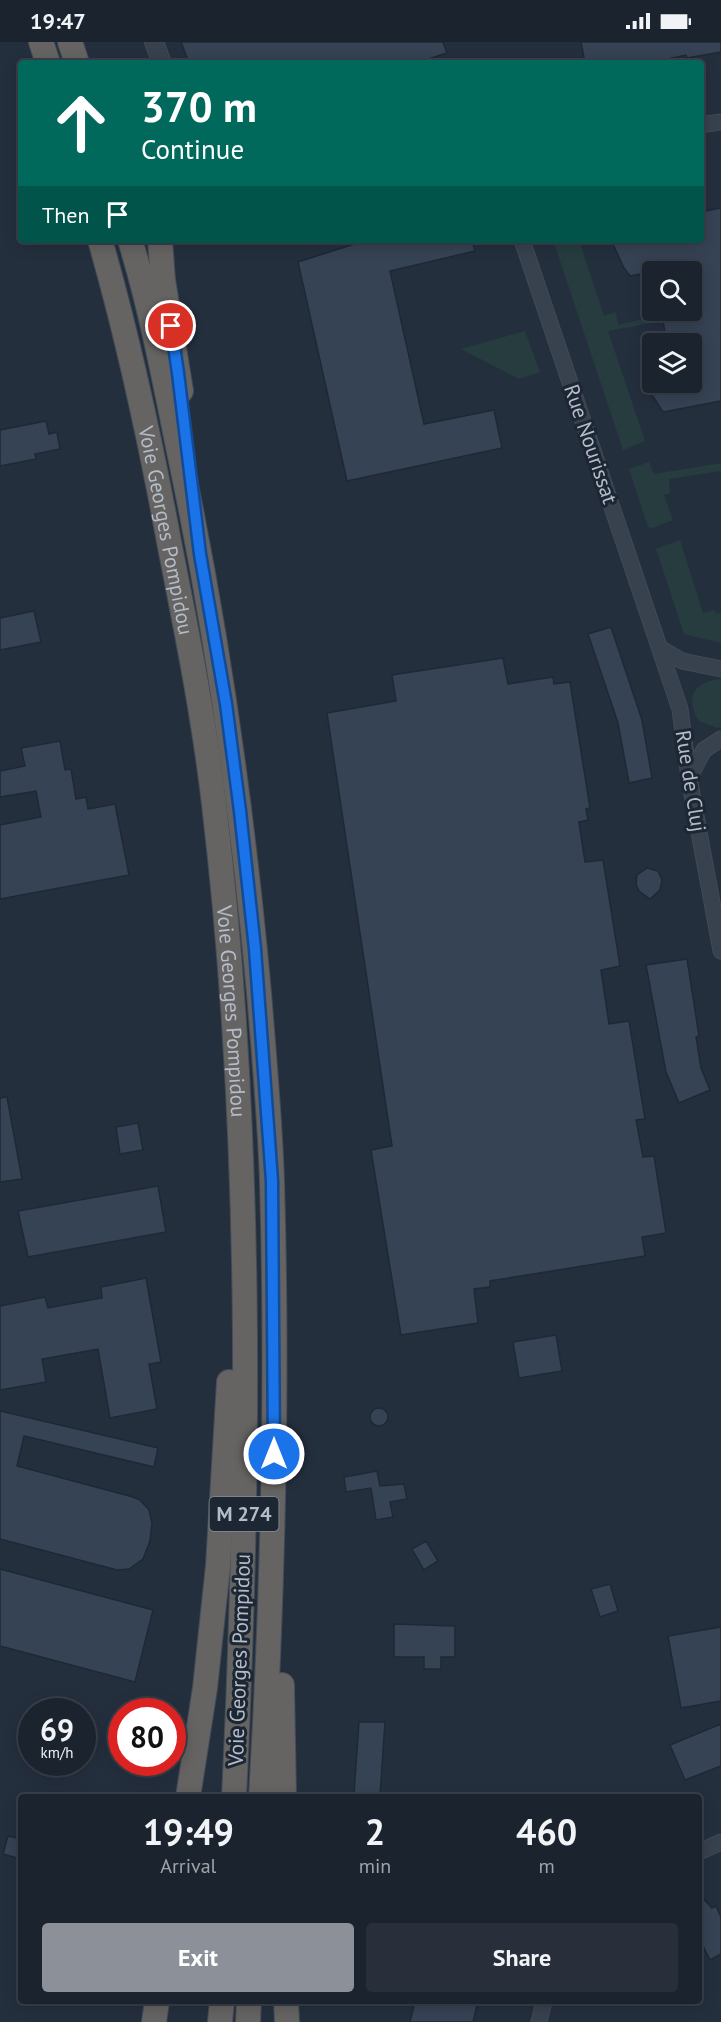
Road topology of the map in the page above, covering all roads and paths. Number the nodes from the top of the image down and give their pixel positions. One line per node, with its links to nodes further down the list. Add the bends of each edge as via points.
1 (41, 42): 4 (highway)
2 (70, 42): 5 (highway)
3 (154, 42): 6 (street)
4 (47, 60)
5 (76, 60)
6 (161, 60)
7 (721, 122): 8 (street)
8 (704, 124)
9 (101, 243): 19 (highway, Voie Georges Pompidou / M 274, via 159,489 197,685 214,802 234,1017)
10 (131, 243): 13 (highway, Voie Georges Pompidou / M 274)
11 (160, 243): 13 (highway)
12 (523, 243): 14 (street, Rue Nourissat)
13 (200, 554): 20 (highway, Voie Georges Pompidou / M 274, via 240,811 263,1048 272,1181)
14 (660, 648): 15 (street, via 682,661); 17 (street, Rue de Cluj, via 680,708)
15 (721, 669)
16 (721, 739): 17 (street, via 704,750)
17 (689, 777): 18 (street, Rue de Cluj)
18 (721, 951)
19 (243, 1231): 21 (highway, via 232,1284 218,1566); 22 (highway, Voie Georges Pompidou / M 274, via 244,1522)
20 (274, 1454): 23 (highway, Voie Georges Pompidou / M 274); 24 (highway, via 283,1545)
21 (188, 1794)
22 (234, 1794)
23 (261, 1794)
24 (284, 1794)
25 (721, 1842): 26 (street)
26 (702, 1851)
27 (157, 2004): 32 (highway)
28 (222, 2004): 33 (highway)
29 (249, 2004): 34 (highway)
30 (286, 2004): 35 (highway)
31 (543, 2004): 36 (street)
32 (154, 2022)
33 (220, 2022)
34 (248, 2022)
35 (287, 2022)
36 (539, 2022)

